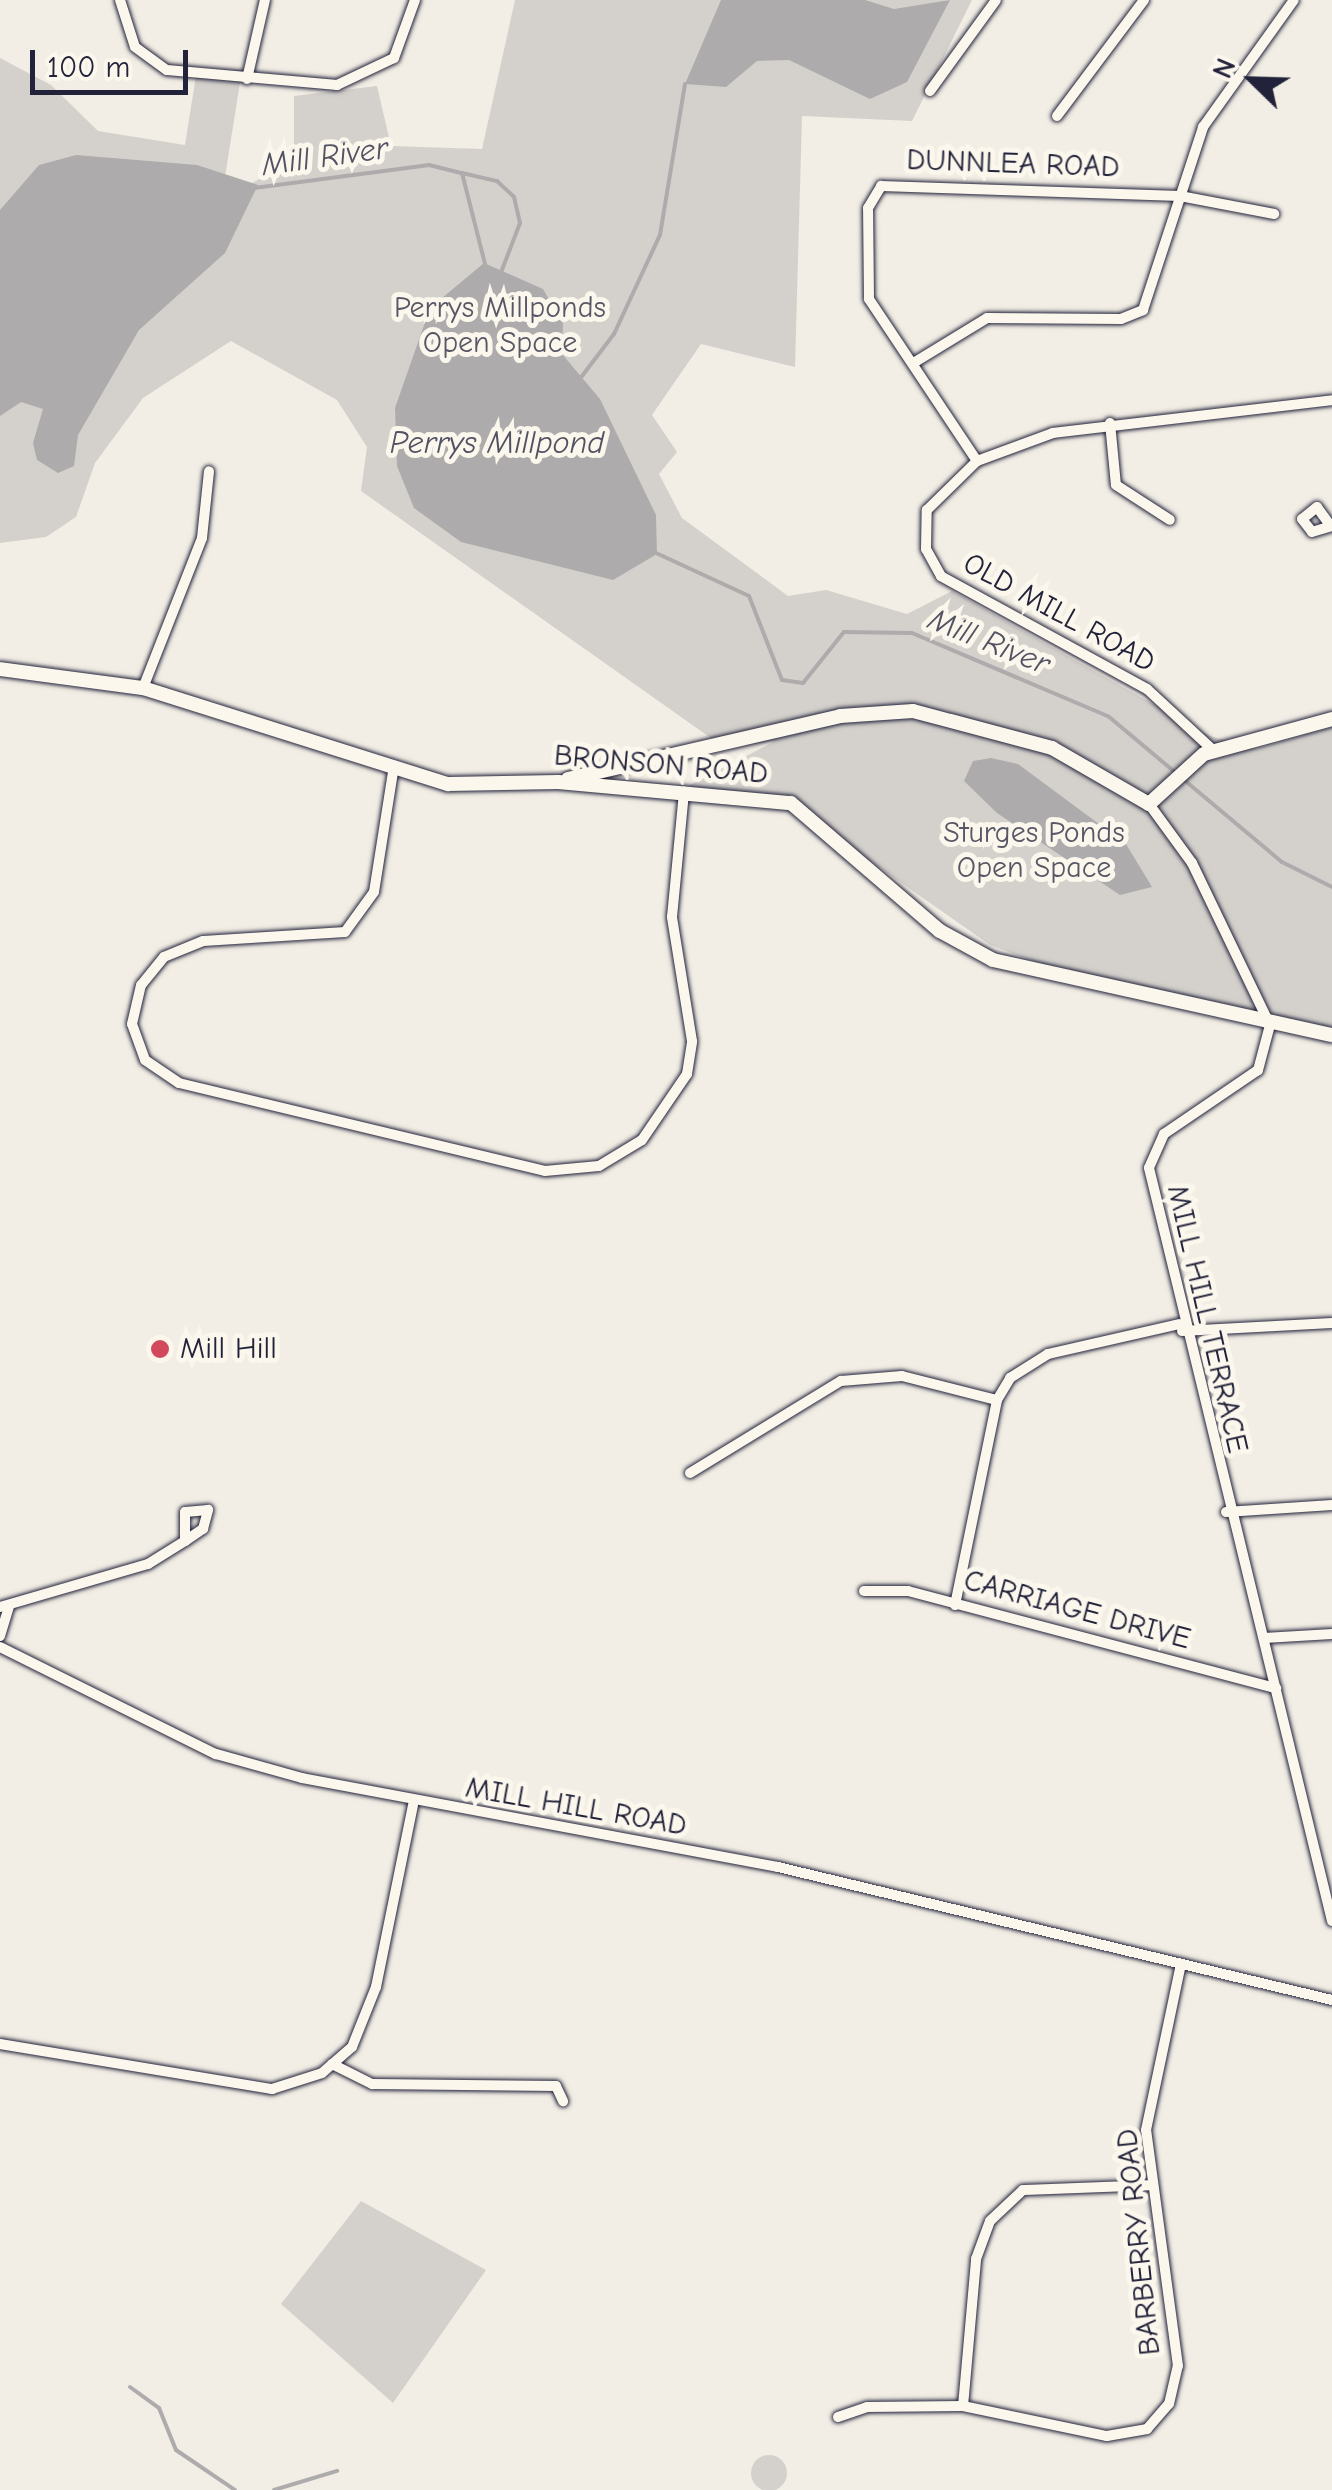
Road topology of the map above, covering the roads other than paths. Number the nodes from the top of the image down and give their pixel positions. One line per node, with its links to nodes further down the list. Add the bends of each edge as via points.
1 (120, 0): 7 (street, via 130,38 158,66)
2 (265, 0): 7 (street)
3 (415, 0): 7 (street, via 400,50 370,76 337,85)
4 (996, 0): 8 (street)
5 (1144, 0): 9 (street)
6 (1294, 0): 10 (street, via 1203,127)
7 (248, 79)
8 (930, 91)
9 (1057, 116)
10 (1180, 196): 11 (street, DUNNLEA ROAD); 12 (street, via 1140,312 987,318); 12 (street, DUNNLEA ROAD, via 882,186 868,208 867,292)
11 (1274, 214)
12 (915, 362): 15 (street, DUNNLEA ROAD)
13 (1332, 400): 14 (street, OLD MILL ROAD)
14 (1110, 422): 15 (street, OLD MILL ROAD); 17 (street, via 1116,485)
15 (977, 461): 21 (street, OLD MILL ROAD, via 927,510 936,570 1147,689)
16 (209, 472): 19 (street, via 202,538)
17 (1170, 520)
18 (0, 669): 19 (main road, BRONSON ROAD)
19 (143, 688): 22 (main road, BRONSON ROAD)
20 (1332, 719): 21 (main road)
21 (1209, 753): 25 (main road)
22 (393, 772): 23 (main road, BRONSON ROAD, via 448,784); 24 (street, via 374,892 345,932 203,941 164,957 142,984 132,1024 145,1060 178,1082 546,1172 598,1166 642,1140 688,1074 692,1040 672,917)
23 (558, 782): 24 (main road, BRONSON ROAD); 25 (main road, via 840,716 913,711 1052,748)
24 (684, 792): 26 (main road, BRONSON ROAD, via 791,803 940,931 993,960)
25 (1149, 804): 26 (street, via 1192,863)
26 (1270, 1025): 27 (main road, BRONSON ROAD); 29 (street, MILL HILL TERRACE, via 1256,1073 1174,1126 1150,1155)
27 (1332, 1035)
28 (1332, 1323): 29 (street)
29 (1181, 1327): 30 (street, via 1037,1358); 33 (street, MILL HILL TERRACE)
30 (997, 1400): 31 (street, via 902,1376 841,1381); 36 (street)
31 (690, 1473)
32 (1332, 1504): 33 (street)
33 (1226, 1512): 40 (street, MILL HILL TERRACE)
34 (185, 1541): 37 (street, via 148,1564)
35 (864, 1591): 36 (street, CARRIAGE DRIVE)
36 (955, 1604): 42 (street, CARRIAGE DRIVE)
37 (4, 1606): 39 (street)
38 (1332, 1634): 40 (street)
39 (0, 1636)
40 (1264, 1638): 42 (street, MILL HILL TERRACE)
41 (0, 1648): 43 (street, MILL HILL ROAD, via 216,1754)
42 (1276, 1688): 44 (street, MILL HILL TERRACE)
43 (413, 1805): 45 (street, MILL HILL ROAD, via 778,1867); 48 (street, via 376,1987 352,2047)
44 (1332, 1921)
45 (1180, 1968): 46 (street, MILL HILL ROAD); 50 (street, BARBERRY ROAD, via 1146,2130)
46 (1332, 2000)
47 (0, 2044): 48 (street, via 272,2089)
48 (332, 2064): 49 (street, via 372,2084 556,2086)
49 (563, 2101)
50 (1151, 2185): 51 (street, via 1023,2190 990,2221 976,2259); 51 (street, BARBERRY ROAD, via 1178,2366 1170,2404 1147,2429 1107,2436)
51 (963, 2406): 52 (street, BARBERRY ROAD, via 867,2407)
52 (838, 2417)

